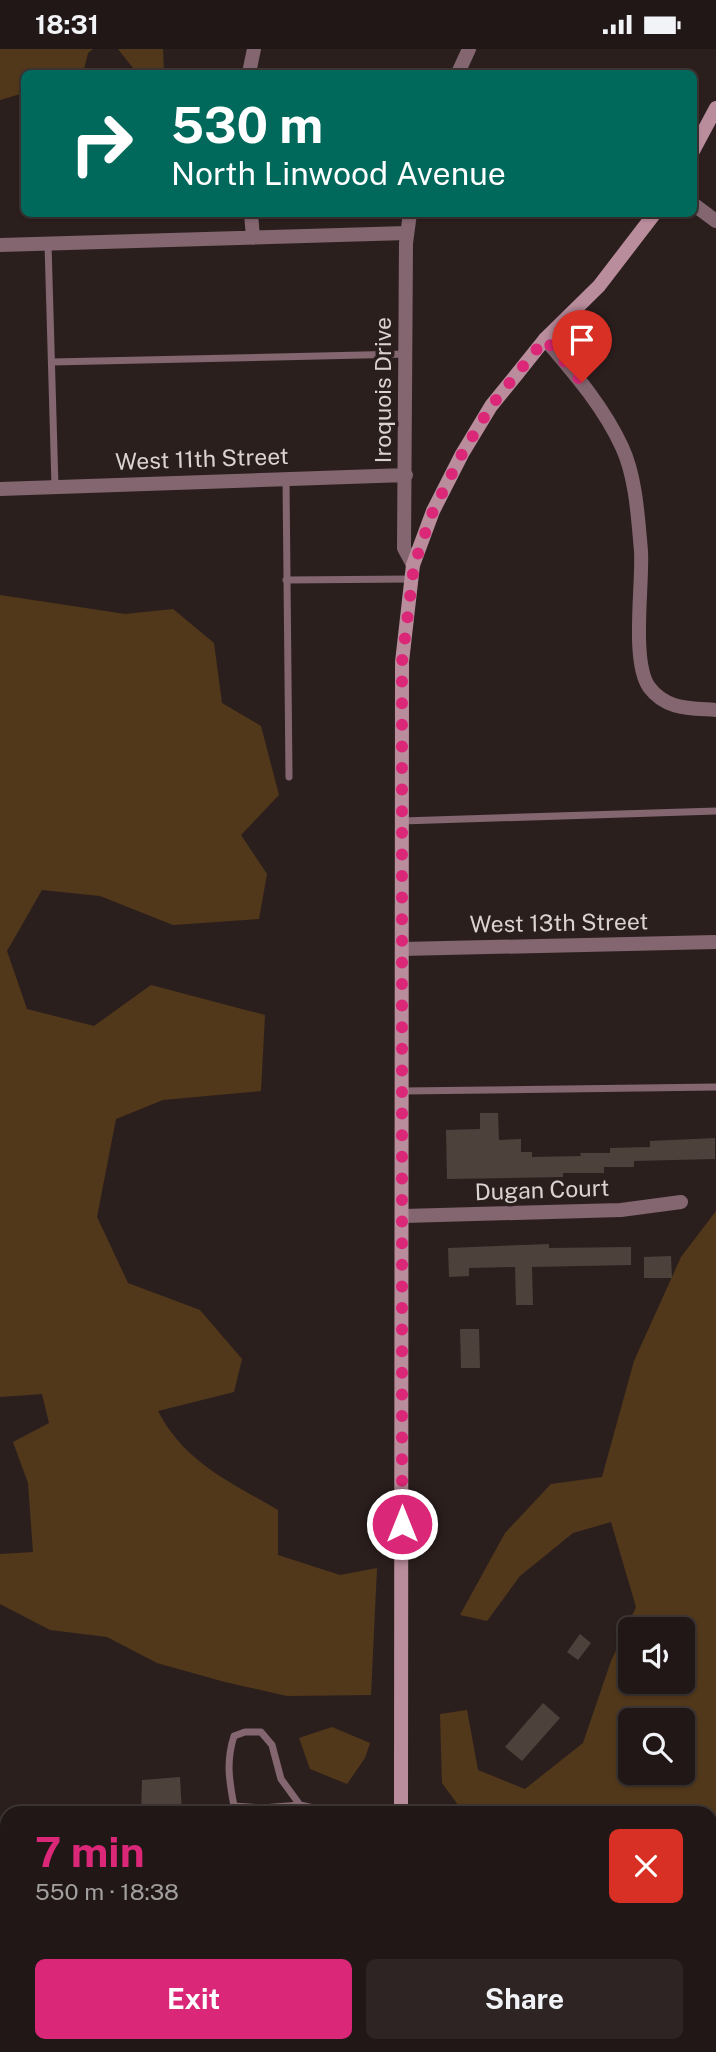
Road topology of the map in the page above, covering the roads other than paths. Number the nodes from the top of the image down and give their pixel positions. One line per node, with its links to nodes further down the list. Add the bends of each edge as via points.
1 (254, 49): 3 (street)
2 (469, 49): 4 (street)
3 (250, 70)
4 (459, 70)
5 (716, 108): 6 (street)
6 (697, 144)
7 (697, 207): 11 (street)
8 (251, 217): 13 (street)
9 (409, 217): 12 (street, Iroquois Drive)
10 (652, 217): 16 (street, via 599,286)
11 (716, 221)
12 (407, 233): 13 (street); 17 (street, Iroquois Drive)
13 (253, 238): 14 (street)
14 (48, 244): 15 (street); 18 (lane)
15 (0, 245)
16 (545, 339): 23 (street, via 491,406 462,454 433,511); 25 (street, via 582,382 623,449 641,552 642,671 649,687 666,705)
17 (407, 354): 18 (lane); 19 (street, Iroquois Drive)
18 (52, 362): 21 (lane)
19 (406, 475): 20 (street, West 11th Street); 23 (street, Iroquois Drive, via 404,548)
20 (286, 479): 21 (street, West 11th Street); 24 (lane)
21 (55, 486): 22 (street, West 11th Street)
22 (0, 489)
23 (413, 572): 24 (lane); 28 (street, via 402,662)
24 (286, 580): 26 (lane)
25 (716, 710)
26 (289, 777)
27 (716, 811): 28 (lane)
28 (401, 821): 30 (street)
29 (716, 942): 30 (street, West 13th Street)
30 (402, 949): 32 (street)
31 (716, 1087): 32 (lane)
32 (403, 1091): 34 (street)
33 (681, 1202): 34 (street, Dugan Court, via 621,1210)
34 (404, 1216): 39 (street)
35 (300, 1805): 36 (lane, via 281,1779 272,1745 261,1732 245,1732 234,1736 228,1765); 37 (lane); 38 (lane)
36 (234, 1806)
37 (287, 1806)
38 (305, 1806)
39 (401, 1806)

